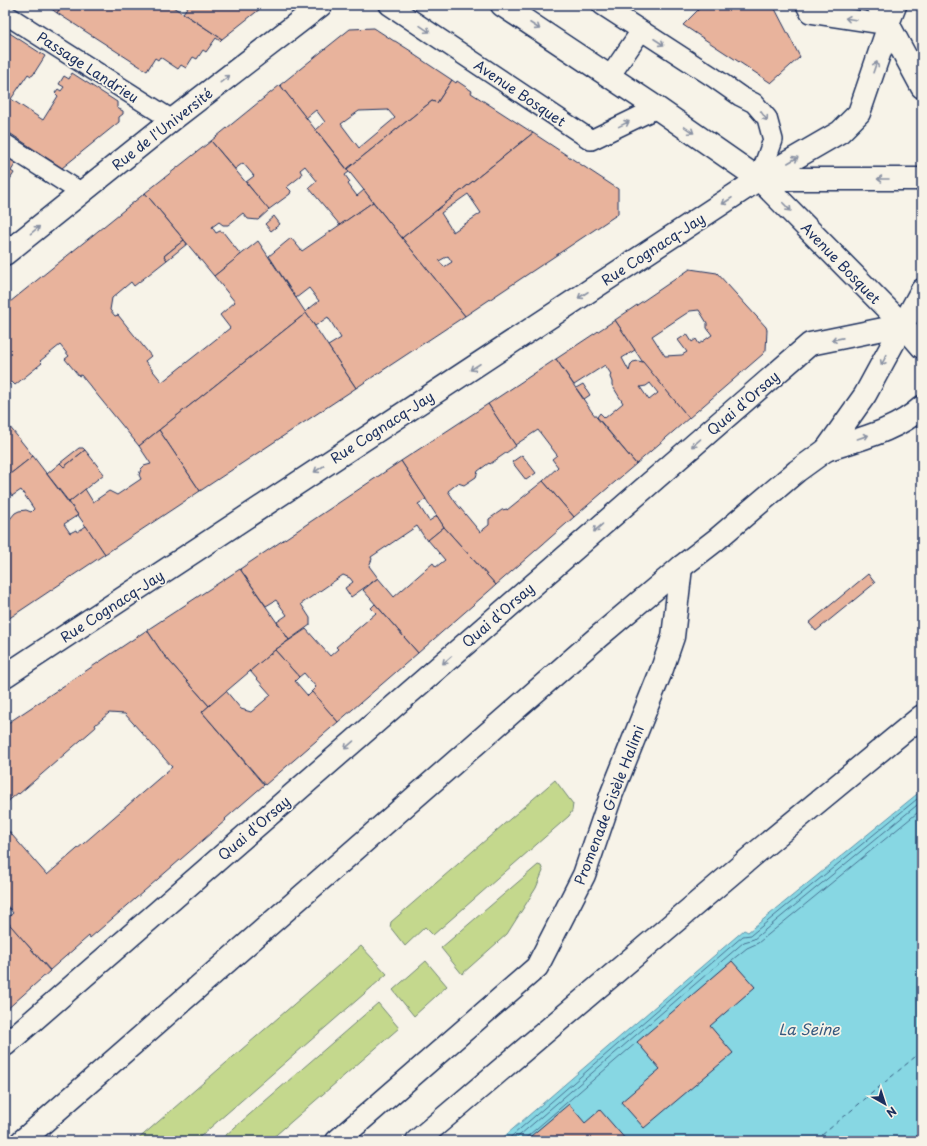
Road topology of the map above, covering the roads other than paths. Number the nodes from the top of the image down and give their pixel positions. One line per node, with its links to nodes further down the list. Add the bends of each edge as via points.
1 (321, 5): 14 (street, Rue de l'Université, one-way to 1)
2 (389, 5): 13 (lane, Avenue Bosquet, one-way to 13, via 590,140)
3 (502, 5): 11 (street, Avenue Bosquet, one-way to 11)
4 (602, 5): 10 (lane)
5 (806, 5): 9 (lane, one-way to 5, via 810,13)
6 (878, 5): 9 (street)
7 (897, 5): 9 (lane)
8 (5, 14): 14 (lane, Passage Landrieu)
9 (889, 25): 12 (street); 16 (street, Rue Cognacq-Jay, one-way to 9, via 840,132 859,113)
10 (641, 31): 11 (lane); 16 (lane, one-way to 16, via 754,103 767,118 773,140)
11 (610, 76): 13 (street, Avenue Bosquet)
12 (922, 87)
13 (657, 108): 16 (street, Avenue Bosquet, one-way to 16)
14 (172, 120): 18 (street, Rue de l'Université)
15 (5, 144): 18 (lane)
16 (759, 179): 17 (street, one-way to 16); 21 (street, Avenue Bosquet, one-way to 21); 26 (street, Rue Cognacq-Jay, one-way to 26)
17 (922, 179)
18 (82, 193): 19 (street, Rue de l'Université, one-way to 18)
19 (5, 254)
20 (922, 290): 21 (street)
21 (903, 325): 22 (street, Avenue Bosquet); 24 (street, one-way to 24, via 865,395); 28 (street, Quai d'Orsay, one-way to 28, via 810,344)
22 (922, 347)
23 (922, 407): 24 (street, one-way to 23, via 896,426)
24 (826, 450): 25 (street)
25 (681, 567): 29 (street); 30 (street, Promenade Gisèle Halimi, via 673,637 669,650 612,793 584,875 537,967)
26 (5, 676)
27 (922, 716): 31 (street, via 757,852)
28 (5, 1045)
29 (22, 1141)
30 (337, 1141)
31 (417, 1141)

